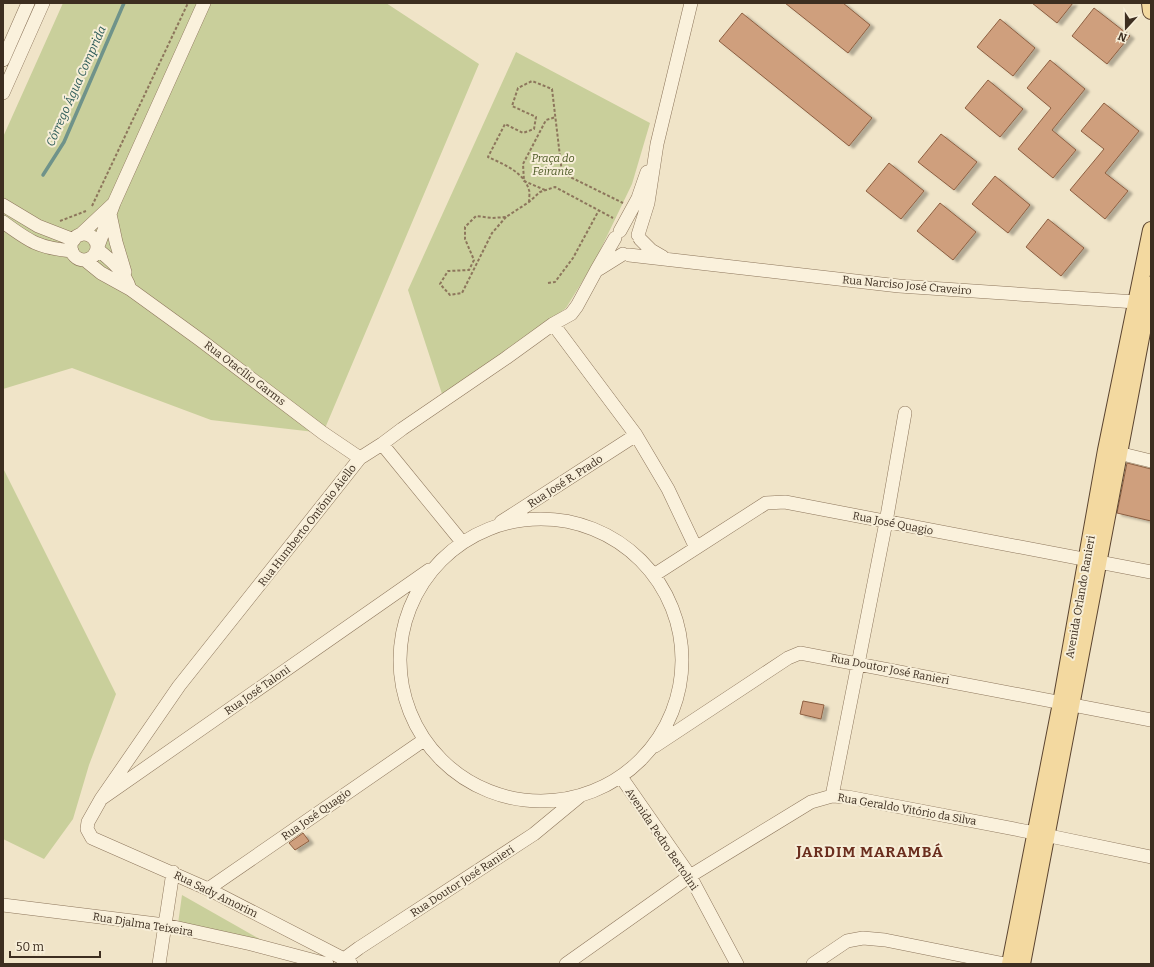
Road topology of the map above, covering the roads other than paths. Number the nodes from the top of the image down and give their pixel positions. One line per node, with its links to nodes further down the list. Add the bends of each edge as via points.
1 (28, 3): 7 (street)
2 (43, 3): 7 (street)
3 (204, 3): 12 (street)
4 (691, 3): 10 (street)
5 (1150, 3): 6 (main road)
6 (1151, 12)
7 (14, 38): 8 (street); 9 (street)
8 (3, 60)
9 (3, 93)
10 (658, 144): 14 (street, via 638,198); 16 (street, via 648,204)
11 (3, 205): 17 (street, via 38,226)
12 (112, 208): 17 (street); 18 (street); 24 (street, via 116,242)
13 (3, 222): 17 (street, via 40,246 52,249)
14 (618, 230): 16 (street, via 634,230); 19 (street, via 615,244 617,250); 23 (street)
15 (1151, 230): 20 (main road, Avenida Orlando Ranieri)
16 (639, 237): 19 (street, via 640,246 636,252); 21 (street, Rua Narciso José Craveiro, via 651,250)
17 (75, 242): 18 (street, via 88,234 96,242); 22 (street, via 77,258)
18 (98, 249): 22 (street, via 92,257); 24 (street, Rua Otacílio Garms, via 112,261)
19 (626, 254): 21 (street, Rua Narciso José Craveiro); 23 (street)
20 (1149, 256): 26 (main road, Avenida Orlando Ranieri)
21 (666, 259): 26 (street, Rua Narciso José Craveiro, via 899,286)
22 (85, 260): 24 (street, Rua Otacílio Garms, via 102,273)
23 (596, 271): 27 (street, Rua Humberto Ontõnio Aiello, via 571,314)
24 (129, 284): 32 (street, Rua Otacílio Garms, via 323,433)
25 (1151, 285): 26 (main road, Avenida Orlando Ranieri)
26 (1142, 304): 31 (main road, Avenida Orlando Ranieri)
27 (553, 324): 29 (street); 30 (street, Rua Humberto Ontõnio Aiello)
28 (905, 414): 34 (street)
29 (636, 435): 35 (street, Rua José R. Prado); 37 (street, via 668,490)
30 (382, 444): 32 (street, Rua Humberto Ontõnio Aiello); 36 (street)
31 (1113, 452): 33 (street); 38 (main road, Avenida Orlando Ranieri)
32 (360, 458): 50 (street, Rua Humberto Ontõnio Aiello, via 179,686)
33 (1151, 461)
34 (886, 522): 37 (street, Rua José Quagio, via 785,502 766,504); 38 (street, Rua José Quagio); 42 (street)
35 (494, 526): 36 (street, Avenida Pedro Bertolini); 41 (street, Avenida Pedro Bertolini, via 529,519 565,521 599,531 629,550)
36 (462, 542): 39 (street, Avenida Pedro Bertolini)
37 (696, 548): 41 (street, Rua José Quagio)
38 (1092, 562): 40 (street, Rua José Quagio); 43 (main road, Avenida Orlando Ranieri)
39 (434, 566): 45 (street, Avenida Pedro Bertolini, via 410,606 399,651 404,697); 50 (street, Rua José Taloni)
40 (1151, 572)
41 (654, 576): 46 (street, Avenida Pedro Bertolini, via 676,616 683,661 675,706)
42 (858, 663): 43 (street, Rua Doutor José Ranieri); 46 (street, Rua Doutor José Ranieri, via 800,652); 49 (street)
43 (1067, 703): 44 (street, Rua Doutor José Ranieri); 52 (main road, Avenida Orlando Ranieri)
44 (1151, 720)
45 (424, 740): 48 (street, Avenida Pedro Bertolini, via 454,772 493,793 536,801); 56 (street, Rua José Quagio)
46 (653, 747): 47 (street, Avenida Pedro Bertolini)
47 (620, 777): 48 (street, Avenida Pedro Bertolini); 55 (street, Avenida Pedro Bertolini)
48 (580, 796): 59 (street, Rua Doutor José Ranieri, via 534,834 359,948)
49 (832, 796): 52 (street, Rua Geraldo Vitório da Silva); 55 (street, Rua Geraldo Vitório da Silva, via 811,802)
50 (101, 799): 51 (street, Rua José Taloni)
51 (88, 822): 54 (street, Rua Sady Amorim, via 87,830 92,838)
52 (1040, 834): 53 (street, Rua Geraldo Vitório da Silva); 66 (main road, Avenida Orlando Ranieri); 67 (main road, Avenida Orlando Ranieri)
53 (1151, 857)
54 (173, 872): 56 (street, Rua Sady Amorim); 58 (street)
55 (690, 876): 62 (street, Rua Geraldo Vitório da Silva); 63 (street, Avenida Pedro Bertolini)
56 (208, 889): 59 (street, Rua Sady Amorim)
57 (3, 905): 58 (street, Rua Djalma Teixeira)
58 (165, 925): 60 (street); 61 (street, Rua Djalma Teixeira)
59 (346, 962)
60 (159, 964)
61 (327, 964)
62 (566, 964)
63 (737, 964)
64 (813, 964): 65 (street, via 847,941 863,938)
65 (1005, 964)
66 (1010, 964)
67 (1022, 964)

